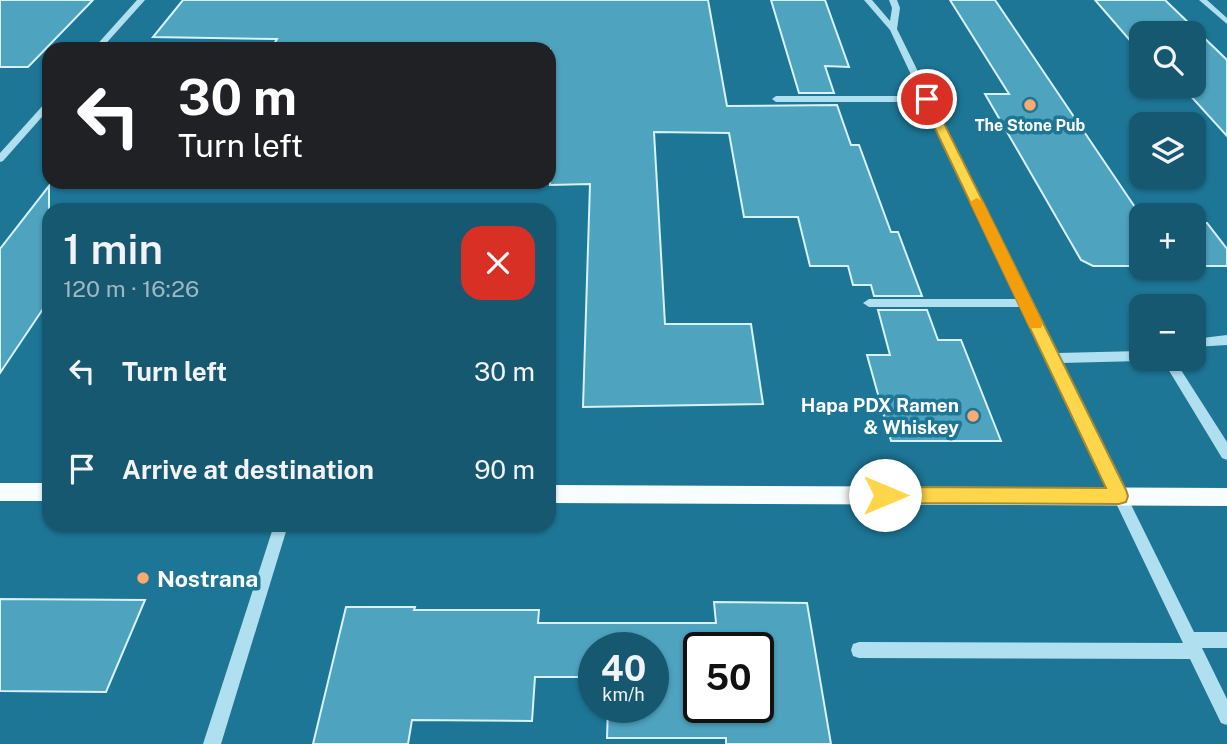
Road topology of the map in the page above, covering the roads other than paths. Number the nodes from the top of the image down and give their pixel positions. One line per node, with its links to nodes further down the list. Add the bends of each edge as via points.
1 (141, 0): 7 (street)
2 (869, 0): 6 (street)
3 (893, 0): 6 (street)
4 (1203, 0): 5 (street)
5 (1227, 22)
6 (893, 29): 9 (street)
7 (103, 42)
8 (776, 99): 9 (street)
9 (927, 99): 13 (street)
10 (42, 112): 11 (street)
11 (0, 159)
12 (869, 303): 13 (street)
13 (1026, 303): 17 (street)
14 (1227, 341): 15 (street)
15 (1206, 342)
16 (1129, 356): 17 (street)
17 (1052, 358): 23 (street)
18 (1175, 371): 19 (street)
19 (1227, 454)
20 (0, 492): 21 (main road)
21 (42, 492)
22 (556, 494): 23 (main road)
23 (1119, 496): 24 (main road); 27 (street)
24 (1227, 497)
25 (279, 532): 30 (street)
26 (1227, 640): 27 (street)
27 (1192, 646): 28 (street); 29 (street)
28 (859, 650)
29 (1227, 717)
30 (212, 744)

